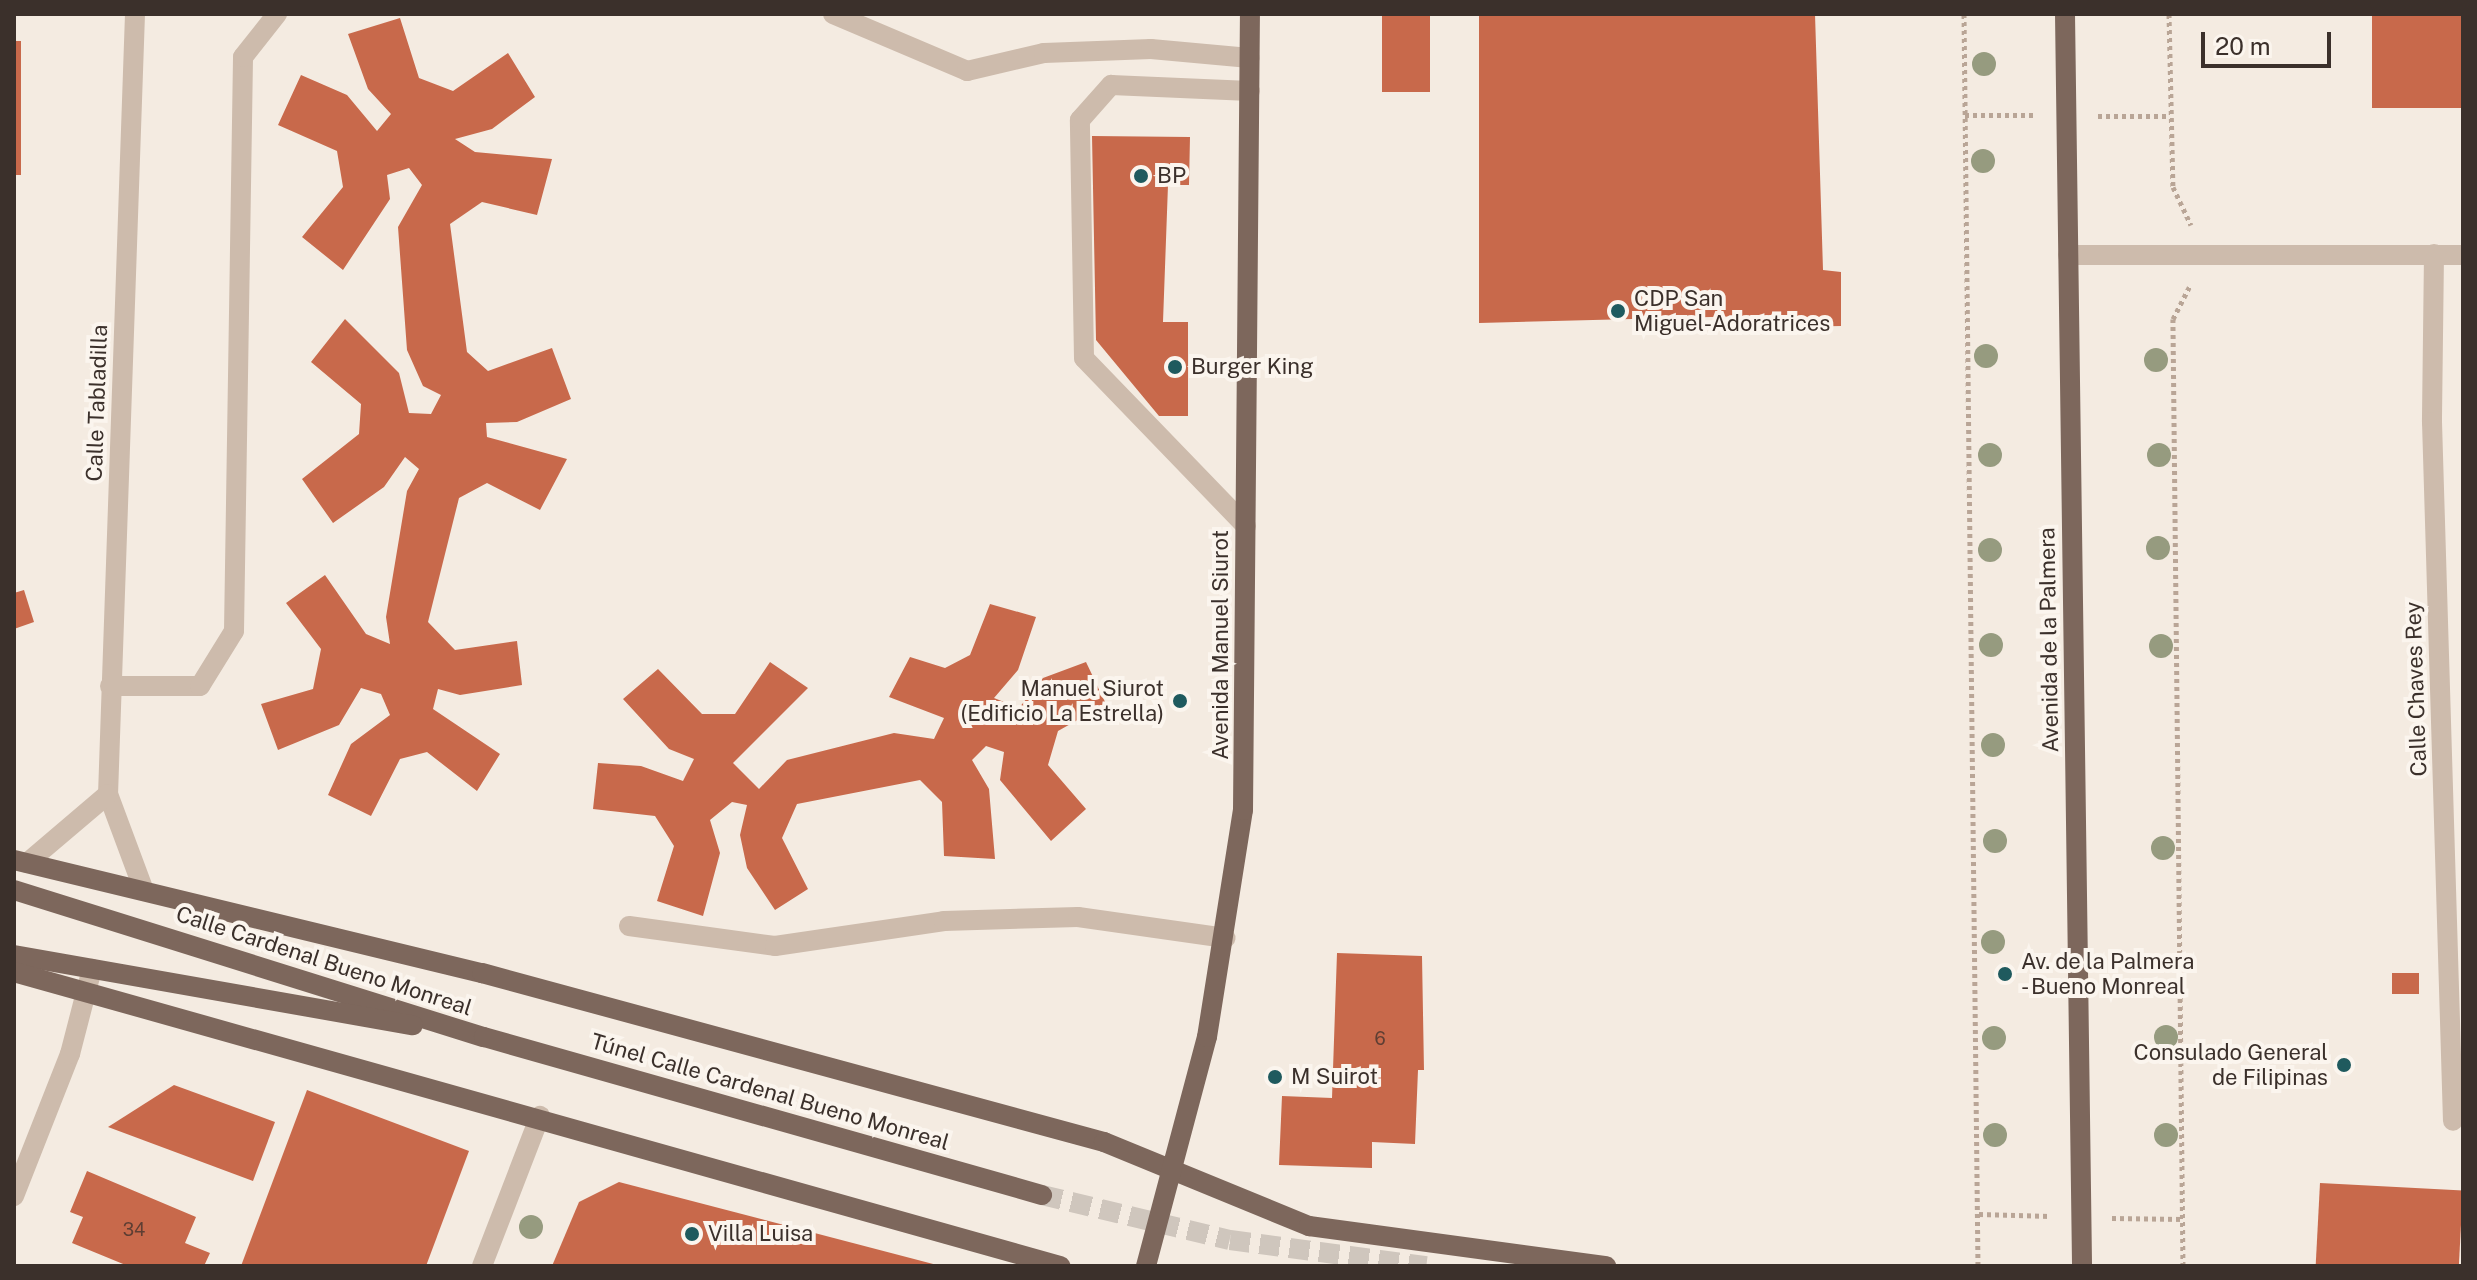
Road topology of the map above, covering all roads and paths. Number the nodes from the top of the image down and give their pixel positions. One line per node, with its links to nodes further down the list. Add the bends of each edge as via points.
1 (135, 14): 20 (street, Calle Tabladilla)
2 (277, 14): 20 (street, via 243,57 234,631 200,686)
3 (833, 14): 8 (street, via 967,71 1044,53 1151,49)
4 (1250, 14): 8 (main road, Avenida Manuel Siurot)
5 (1964, 14): 10 (path)
6 (2065, 14): 16 (main road, Avenida de la Palmera)
7 (2169, 14): 13 (path)
8 (1250, 58): 9 (main road, Avenida Manuel Siurot)
9 (1250, 91): 19 (main road, Avenida Manuel Siurot); 19 (street, via 1111,85 1080,120 1084,358)
10 (1965, 115): 11 (path); 41 (path)
11 (1989, 115)
12 (2144, 116): 13 (path)
13 (2170, 116): 14 (path, via 2173,187)
14 (2191, 220)
15 (2434, 254): 16 (street); 17 (street); 33 (street, Calle Chaves Rey, via 2432,422)
16 (2068, 255): 42 (main road, Avenida de la Palmera)
17 (2463, 255)
18 (2189, 291): 43 (path, via 2173,319)
19 (1246, 526): 26 (main road, Avenida Manuel Siurot, via 1243,810)
20 (110, 686): 21 (street, Calle Tabladilla)
21 (108, 794): 22 (street); 24 (street, Calle Tabladilla)
22 (21, 862): 24 (main road)
23 (14, 890): 31 (main road, Calle Cardenal Bueno Monreal)
24 (144, 891): 34 (main road, via 498,977 1104,1142)
25 (629, 926): 26 (street, via 775,946 944,921 1078,917)
26 (1226, 938): 34 (main road, Avenida Manuel Siurot)
27 (14, 955): 28 (main road, Calle Cardenal Bueno Monreal)
28 (92, 969): 30 (street); 31 (main road, Calle Cardenal Bueno Monreal)
29 (14, 972): 30 (main road)
30 (85, 995): 32 (main road); 36 (street)
31 (484, 1037): 35 (main road, Túnel Calle Cardenal Bueno Monreal)
32 (540, 1116): 37 (street); 38 (main road)
33 (2453, 1121)
34 (1172, 1169): 39 (main road, Avenida Manuel Siurot); 40 (main road, via 1309,1226)
35 (1042, 1195)
36 (14, 1196)
37 (482, 1266)
38 (1060, 1266)
39 (1146, 1266)
40 (1606, 1266)
41 (1978, 1266)
42 (2082, 1266)
43 (2183, 1266)

